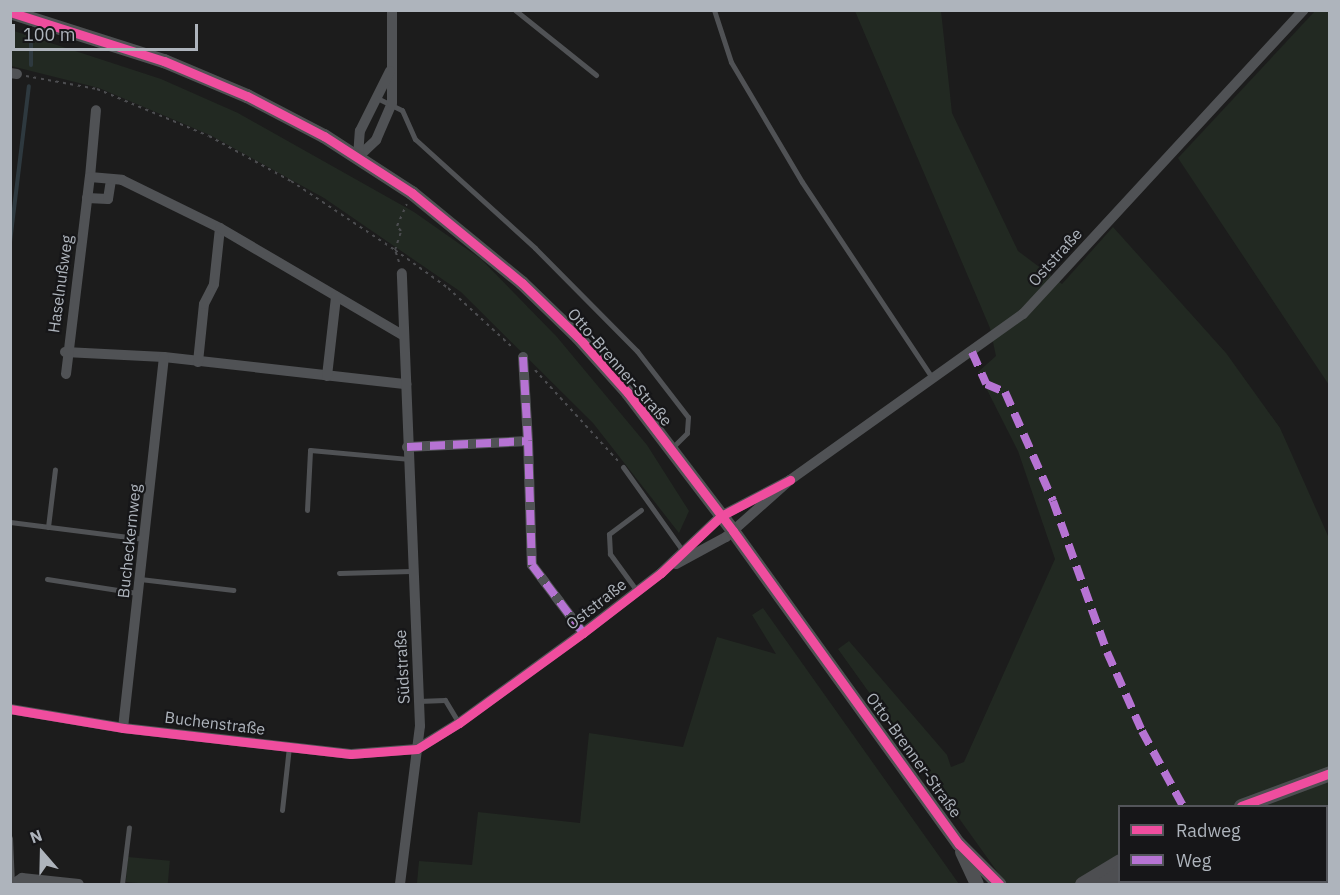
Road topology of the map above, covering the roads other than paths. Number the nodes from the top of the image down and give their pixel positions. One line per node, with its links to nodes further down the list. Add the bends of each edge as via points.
1 (392, 10): 6 (street)
2 (515, 10): 7 (lane)
3 (714, 10): 25 (lane, via 731,62 807,190)
4 (1304, 10): 25 (street, Oststraße, via 1023,314)
5 (10, 12): 11 (main road, Otto-Brenner-Straße, via 164,61 247,96)
6 (392, 66): 8 (street); 9 (street)
7 (596, 75)
8 (379, 99): 9 (lane); 11 (street, via 360,131)
9 (392, 103): 11 (street, via 376,140); 29 (lane, via 402,110 415,139 536,248 644,360 688,417 687,433)
10 (96, 110): 12 (street, Haselnußweg)
11 (358, 157): 29 (main road, Otto-Brenner-Straße, via 412,193 522,283 578,337)
12 (90, 177): 13 (street); 14 (street, Haselnußweg)
13 (111, 179): 14 (street, via 108,199); 15 (street, via 122,180)
14 (87, 198): 19 (street, Haselnußweg)
15 (220, 228): 17 (street); 22 (street, via 214,284 204,304)
16 (402, 273): 18 (street, Südstraße)
17 (336, 297): 18 (street); 24 (street)
18 (404, 336): 26 (street, Südstraße)
19 (65, 352): 20 (street); 23 (street, Haselnußweg)
20 (164, 357): 22 (street); 40 (street, Bucheckernweg)
21 (524, 357): 27 (street)
22 (198, 362): 24 (street)
23 (66, 374)
24 (327, 376): 26 (street)
25 (933, 380): 33 (street, Oststraße)
26 (406, 384): 28 (street, Südstraße)
27 (528, 441): 28 (street); 50 (street, via 532,565)
28 (407, 447): 30 (street, Südstraße)
29 (671, 449): 36 (main road, Otto-Brenner-Straße)
30 (408, 459): 34 (lane, via 310,450); 42 (street, Südstraße)
31 (623, 467): 41 (lane)
32 (55, 469): 38 (lane)
33 (790, 480): 36 (street, Oststraße); 39 (street, Oststraße)
34 (307, 510)
35 (641, 510): 48 (lane, via 609,534 610,554)
36 (721, 516): 39 (main road, Otto-Brenner-Straße); 41 (street, Oststraße)
37 (10, 522): 38 (lane)
38 (48, 527): 40 (lane)
39 (734, 531): 44 (street, Oststraße); 62 (main road, Otto-Brenner-Straße)
40 (144, 539): 46 (street, Bucheckernweg)
41 (683, 551): 44 (street, Oststraße)
42 (411, 571): 43 (lane); 51 (street, Südstraße)
43 (339, 573)
44 (661, 573): 48 (street, Oststraße)
45 (47, 579): 49 (lane)
46 (140, 579): 47 (lane); 49 (street, Bucheckernweg)
47 (233, 590)
48 (637, 591): 50 (street, Oststraße)
49 (139, 593): 54 (street, Bucheckernweg)
50 (583, 633): 53 (street, Oststraße)
51 (418, 701): 53 (lane, via 445,700); 56 (street, Südstraße)
52 (10, 709): 54 (street, Buchenstraße)
53 (459, 723): 56 (street, Oststraße)
54 (123, 728): 55 (street, Buchenstraße)
55 (289, 747): 56 (street, Buchenstraße, via 351,754); 59 (lane)
56 (417, 749): 69 (street, Südstraße)
57 (1329, 772): 58 (main road)
58 (1245, 805)
59 (282, 810)
60 (129, 828): 68 (lane)
61 (10, 838): 66 (lane)
62 (959, 844): 65 (main road, Otto-Brenner-Straße); 70 (main road, Otto-Brenner-Straße)
63 (1118, 862): 71 (main road)
64 (1118, 874): 72 (main road)
65 (999, 884)
66 (13, 885): 67 (street, via 22,878)
67 (79, 885)
68 (122, 885)
69 (400, 885)
70 (977, 885)
71 (1082, 885)
72 (1103, 885)

